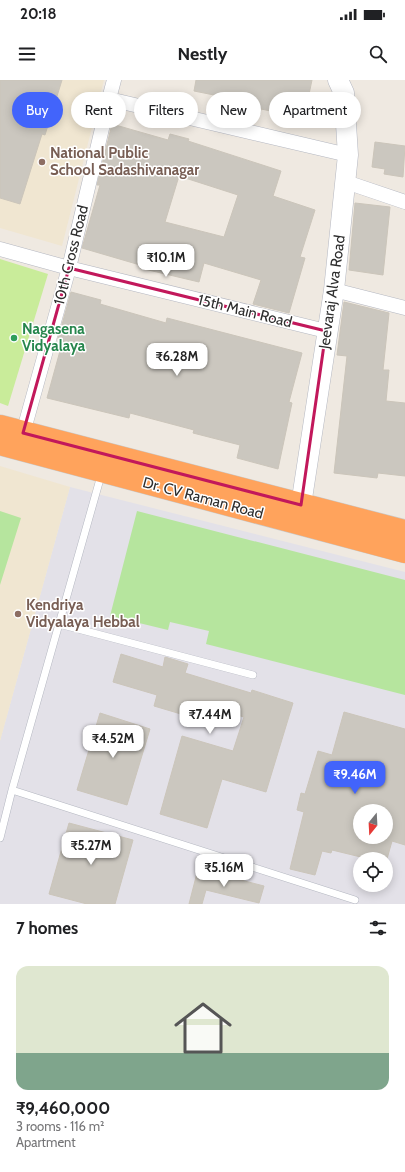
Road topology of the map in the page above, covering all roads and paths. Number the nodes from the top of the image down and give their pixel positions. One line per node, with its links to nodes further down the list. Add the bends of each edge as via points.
1 (114, 80): 3 (street, 10th Cross Road)
2 (338, 80): 6 (street, Jeevaraj Alva Road, via 344,93)
3 (111, 92)
4 (126, 103): 6 (street)
5 (102, 128): 10 (street, 10th Cross Road)
6 (348, 156): 7 (street, Jeevaraj Alva Road)
7 (346, 182): 8 (street); 11 (street, Jeevaraj Alva Road)
8 (405, 202)
9 (0, 249): 10 (street, 15th Main Road)
10 (69, 268): 13 (street, 15th Main Road); 15 (street, 10th Cross Road)
11 (334, 290): 12 (street); 13 (street, Jeevaraj Alva Road)
12 (405, 308)
13 (326, 331): 18 (street, Jeevaraj Alva Road)
14 (0, 426): 15 (highway, Dr. CV Raman Road)
15 (23, 433): 18 (highway, Dr. CV Raman Road)
16 (0, 444): 17 (highway, Dr. CV Raman Road)
17 (102, 471): 20 (highway, Dr. CV Raman Road); 21 (lane)
18 (302, 496): 19 (highway, Dr. CV Raman Road)
19 (405, 531)
20 (405, 552)
21 (59, 624): 22 (lane); 23 (lane)
22 (253, 674)
23 (12, 790): 24 (lane); 25 (lane)
24 (0, 838)
25 (355, 900)

